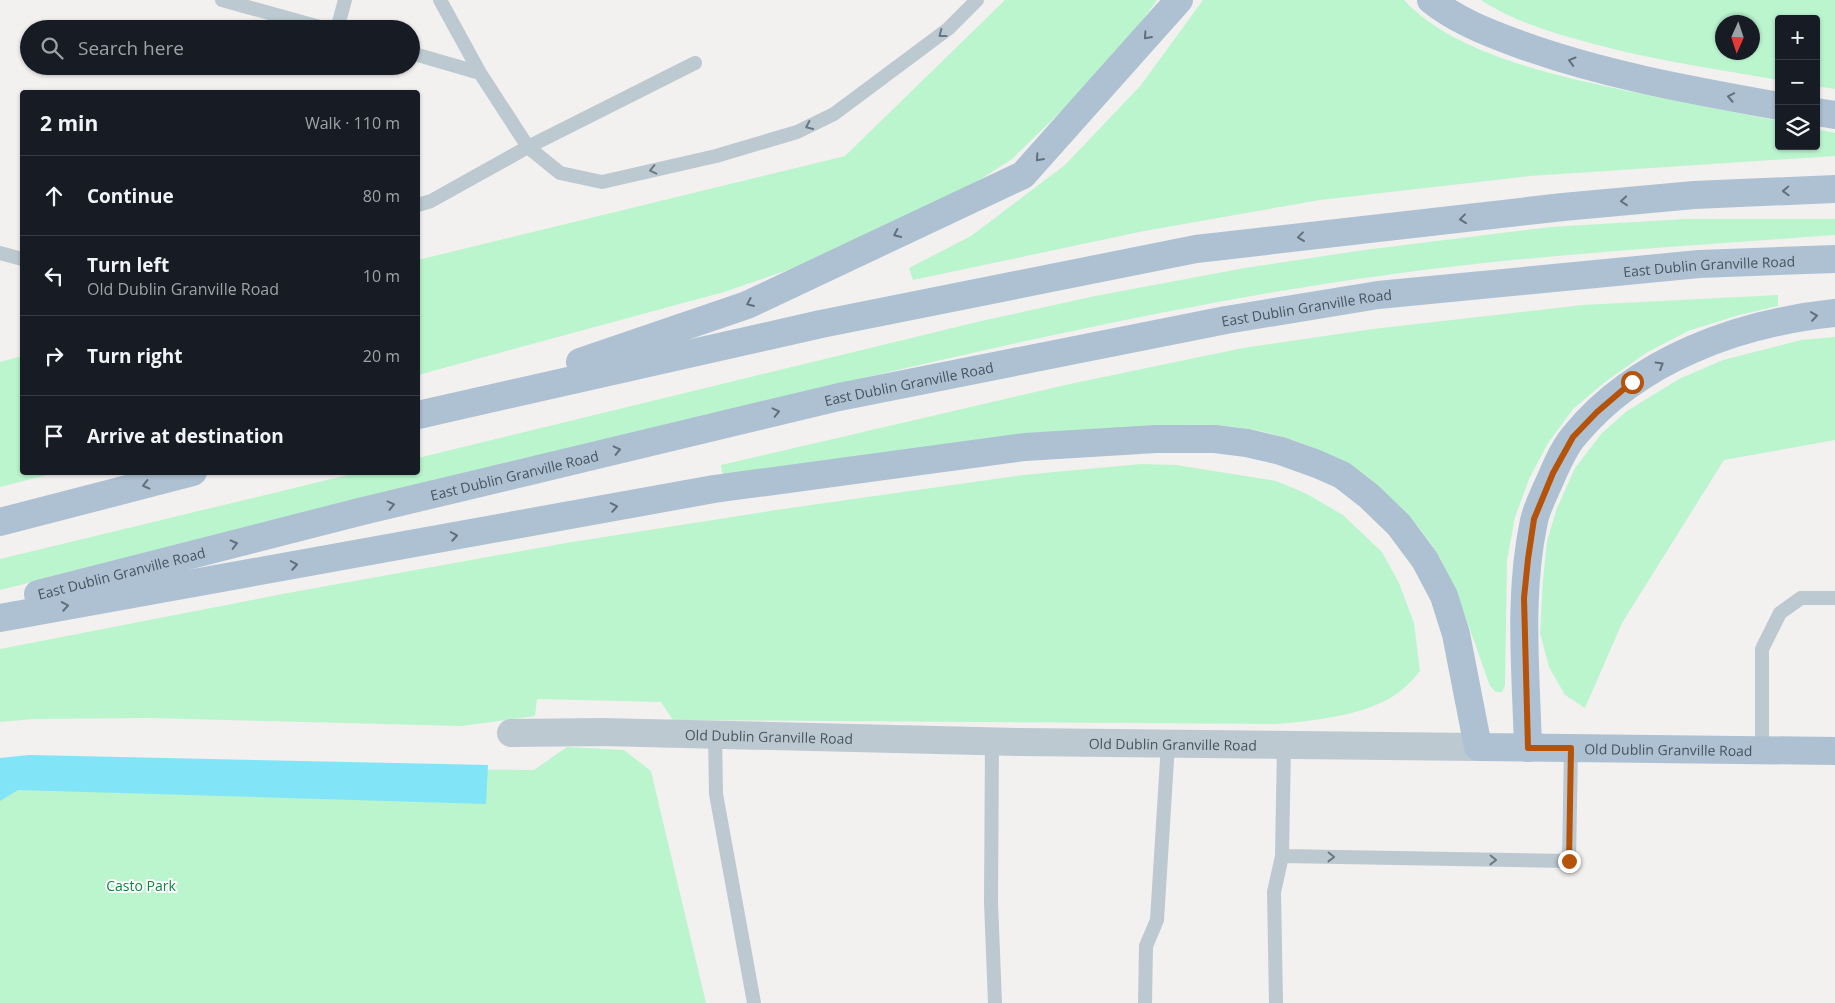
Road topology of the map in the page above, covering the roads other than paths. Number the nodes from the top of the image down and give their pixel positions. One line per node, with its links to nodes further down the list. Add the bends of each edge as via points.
1 (222, 0): 7 (lane)
2 (345, 0): 8 (lane)
3 (440, 0): 11 (lane)
4 (977, 0): 15 (lane, one-way to 15, via 948,29 834,114 797,132 716,156 602,182 560,173)
5 (1179, 0): 22 (main road, one-way to 22, via 1023,175 747,305)
6 (1431, 0): 12 (main road, one-way to 6, via 1613,73 1545,54 1462,20)
7 (294, 20)
8 (339, 20)
9 (420, 56): 11 (lane)
10 (695, 63): 15 (lane)
11 (480, 73): 15 (lane)
12 (1775, 105)
13 (1820, 113): 14 (main road)
14 (1835, 115)
15 (528, 147): 17 (lane, via 432,201)
16 (1835, 189): 22 (main road, one-way to 22, via 1694,195 1563,207 1196,249 821,324)
17 (420, 204)
18 (0, 253): 19 (lane)
19 (20, 258)
20 (1835, 259): 27 (main road, East Dublin Granville Road, one-way to 20, via 363,511 839,397 1226,320 1378,294 1699,264)
21 (1835, 313): 35 (main road, one-way to 21, via 1524,598 1528,559 1534,519 1553,473 1573,437 1632,382 1678,355 1767,324)
22 (449, 406): 23 (main road)
23 (420, 414)
24 (181, 475): 25 (main road, one-way to 25)
25 (0, 522)
26 (1835, 598): 37 (lane, via 1801,598 1780,613 1762,649)
27 (0, 604)
28 (0, 618): 34 (main road, one-way to 34, via 714,489 1025,447 1215,439 1281,451 1342,475 1399,525 1425,560 1444,596 1456,634)
29 (511, 733): 30 (street, Old Dublin Granville Road)
30 (715, 734): 31 (street, Old Dublin Granville Road); 40 (lane, via 716,794)
31 (992, 741): 32 (street, Old Dublin Granville Road); 41 (lane, via 991,902)
32 (1168, 744): 33 (street, Old Dublin Granville Road); 42 (lane, via 1157,920 1146,946)
33 (1284, 745): 34 (street, Old Dublin Granville Road); 39 (lane)
34 (1478, 747): 35 (main road, Old Dublin Granville Road)
35 (1528, 748): 36 (main road, Old Dublin Granville Road)
36 (1571, 748): 37 (main road, Old Dublin Granville Road); 39 (lane, one-way to 36, via 1569,861)
37 (1762, 750): 38 (main road, Old Dublin Granville Road)
38 (1835, 751)
39 (1282, 856): 43 (lane, via 1274,892)
40 (754, 1003)
41 (995, 1003)
42 (1145, 1003)
43 (1276, 1003)

